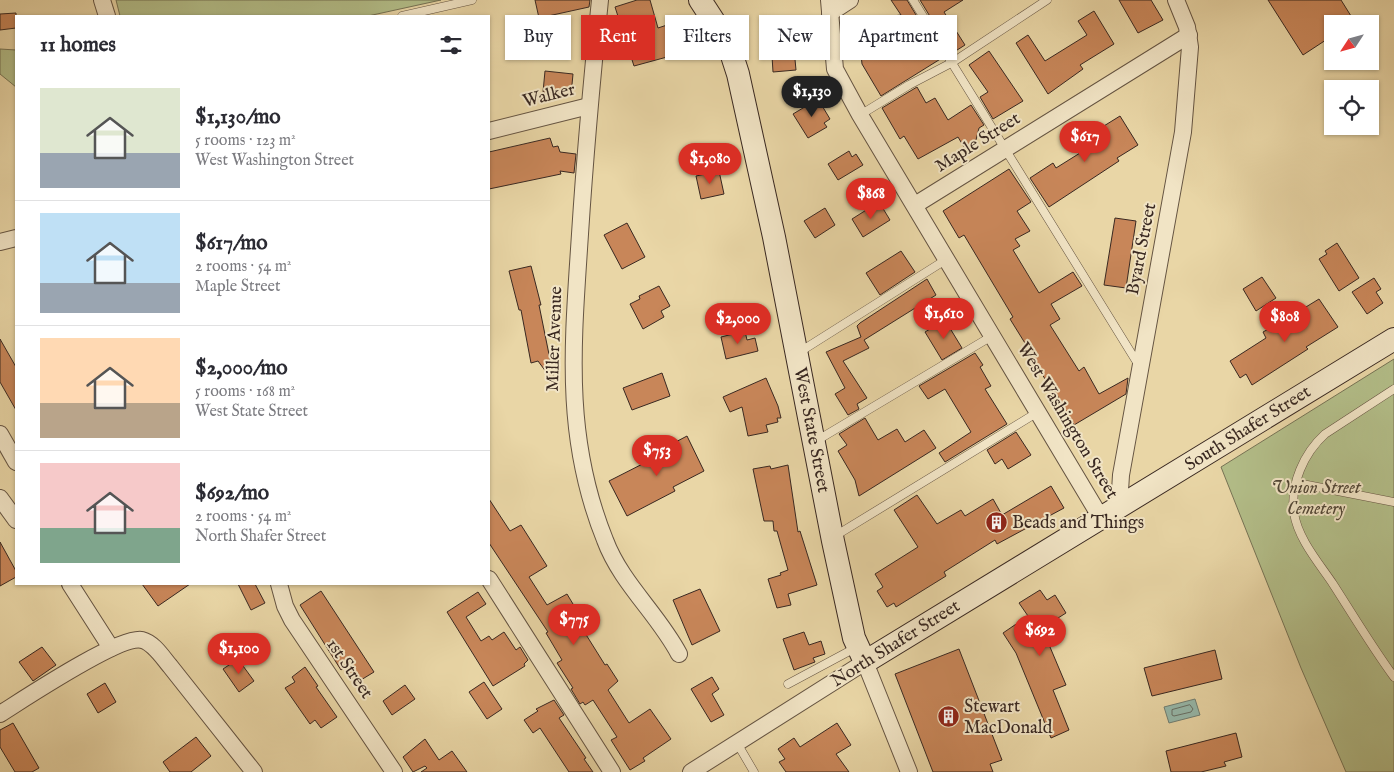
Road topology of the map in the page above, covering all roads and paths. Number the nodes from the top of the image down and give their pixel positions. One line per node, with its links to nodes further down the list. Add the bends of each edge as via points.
1 (102, 0): 10 (street)
2 (472, 0): 11 (lane)
3 (600, 0): 14 (street, Miller Avenue)
4 (700, 0): 24 (street, West State Street, via 728,43 738,74)
5 (850, 0): 9 (street)
6 (913, 0): 13 (lane)
7 (1047, 0): 13 (lane)
8 (1176, 0): 12 (street, Byard Street)
9 (829, 6): 15 (street, West Washington Street, via 836,68)
10 (107, 15)
11 (406, 15)
12 (1189, 35): 17 (street, Maple Street); 25 (street, Byard Street, via 1183,132)
13 (952, 62): 15 (lane); 17 (lane)
14 (589, 106): 16 (street, Walker); 41 (street, Miller Avenue, via 574,328 573,391 578,439 586,484 610,554 668,633)
15 (860, 115): 18 (street, West Washington Street)
16 (490, 131)
17 (1005, 149): 18 (street, Maple Street); 25 (lane)
18 (914, 205): 21 (street, West Washington Street)
19 (15, 238): 20 (street)
20 (0, 242)
21 (947, 259): 22 (street, West Washington Street); 24 (lane)
22 (992, 336): 27 (street, West Washington Street); 29 (lane)
23 (1394, 339): 34 (street, South Shafer Street)
24 (796, 354): 29 (street, West State Street)
25 (1140, 367): 34 (street, Byard Street, via 1121,475)
26 (1394, 389): 31 (lane, via 1316,442 1300,467)
27 (1038, 412): 34 (street, West Washington Street); 36 (lane)
28 (0, 434): 30 (street)
29 (814, 442): 36 (street, West State Street)
30 (15, 460)
31 (1297, 483): 33 (lane); 43 (lane, via 1294,514 1298,527)
32 (0, 498): 35 (street)
33 (1394, 502)
34 (1110, 513): 42 (street, North Shafer Street)
35 (15, 519)
36 (833, 537): 42 (street, West State Street)
37 (490, 581): 50 (street)
38 (71, 585): 40 (street)
39 (279, 585): 49 (street, 1st Street, via 292,620)
40 (111, 648): 45 (street); 48 (street, via 132,640 147,642 170,666)
41 (679, 654)
42 (861, 654): 44 (lane); 46 (street, North Shafer Street); 52 (street, West State Street)
43 (1394, 677)
44 (788, 684)
45 (0, 714)
46 (738, 743): 47 (street, North Shafer Street); 51 (lane)
47 (700, 770)
48 (254, 772)
49 (394, 772)
50 (612, 772)
51 (754, 772)
52 (909, 772)

